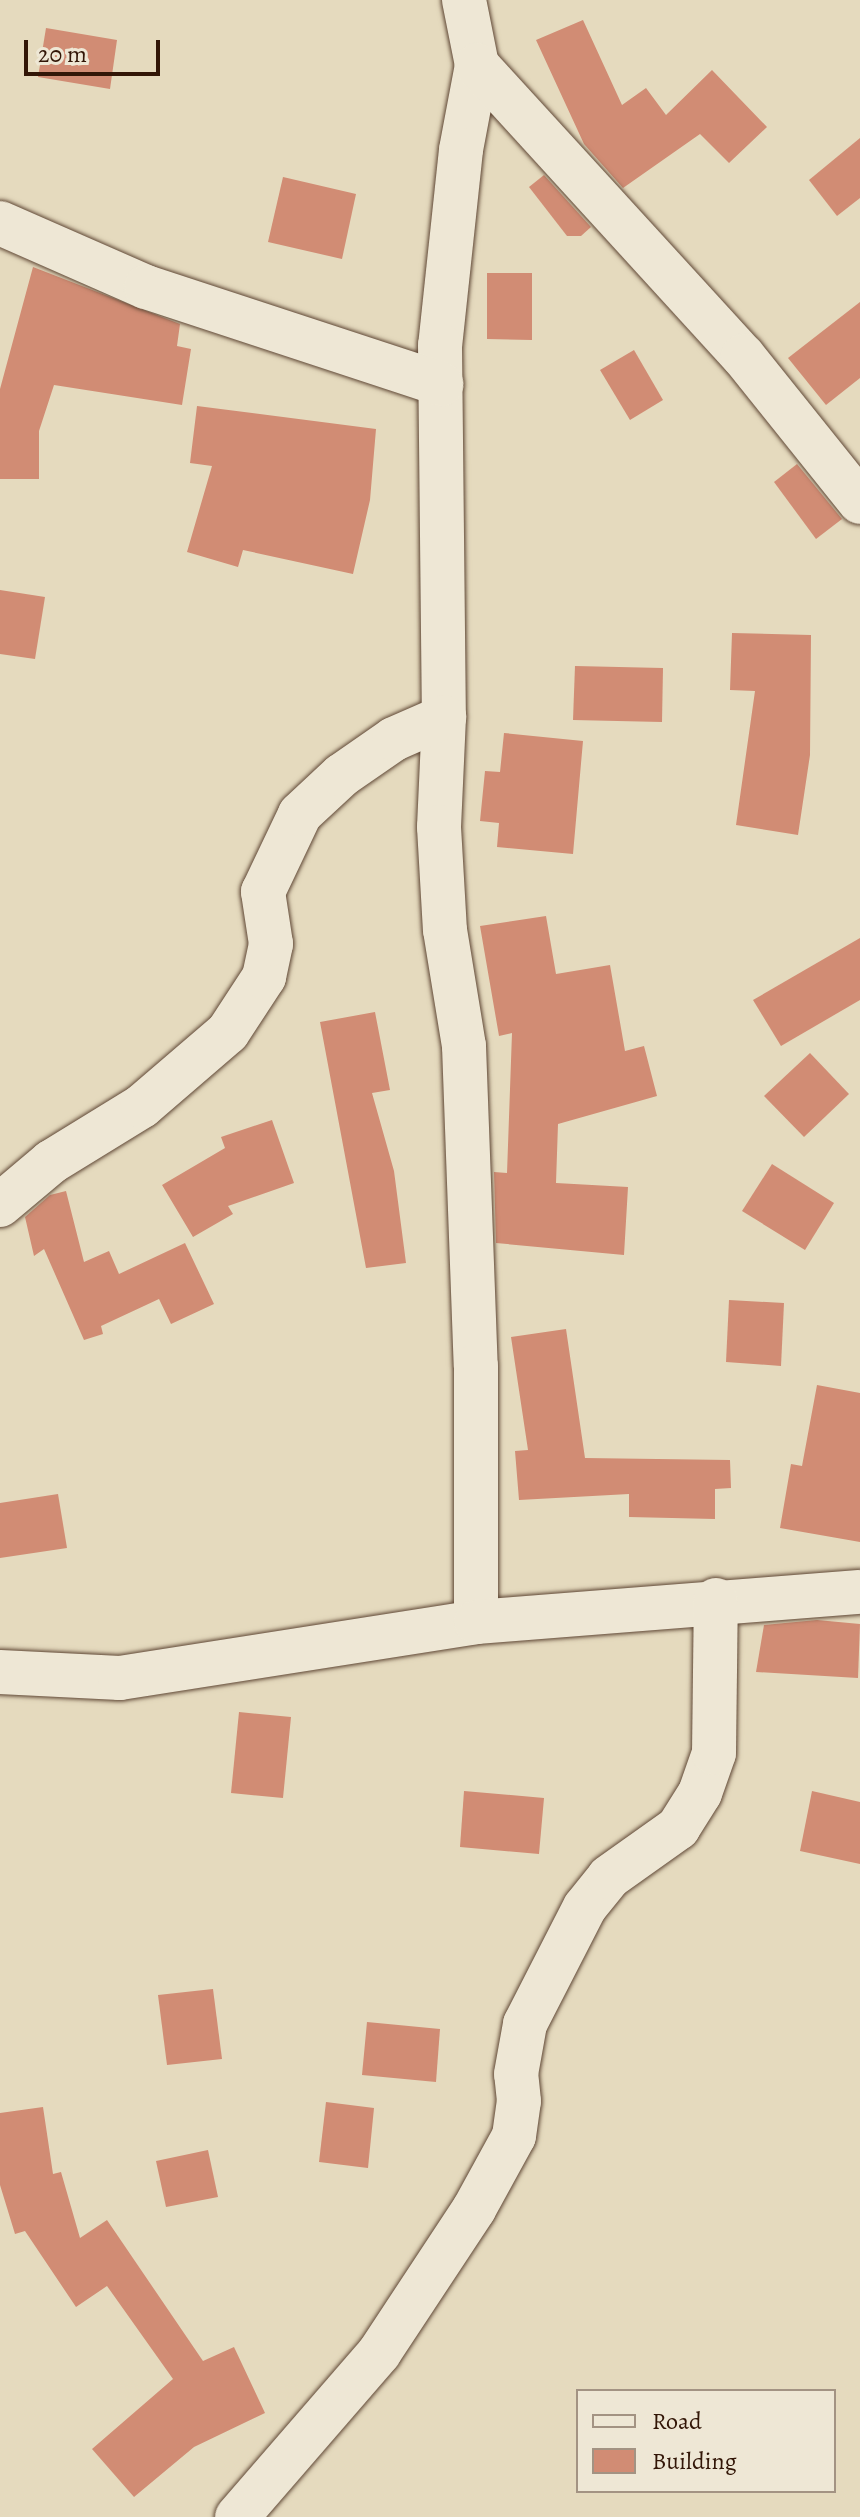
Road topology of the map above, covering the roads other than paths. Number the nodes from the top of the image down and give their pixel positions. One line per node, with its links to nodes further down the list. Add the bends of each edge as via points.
1 (464, 0): 2 (street)
2 (477, 65): 4 (street, via 461,150 440,345); 5 (street, via 743,356)
3 (0, 223): 4 (street, via 146,287)
4 (441, 384): 6 (street)
5 (860, 502)
6 (444, 717): 7 (street, via 394,739 342,775 300,814 263,892 271,944 264,977 228,1032 142,1106 51,1162); 10 (street, via 439,827 445,930 464,1046 476,1366)
7 (0, 1205)
8 (860, 1592): 9 (street)
9 (716, 1600): 10 (street); 12 (street, via 714,1753 700,1793 678,1828 609,1877 585,1907 525,2024 516,2074 514,2136 474,2209 379,2353)
10 (476, 1622): 11 (street, via 120,1678)
11 (0, 1672)
12 (237, 2517)

